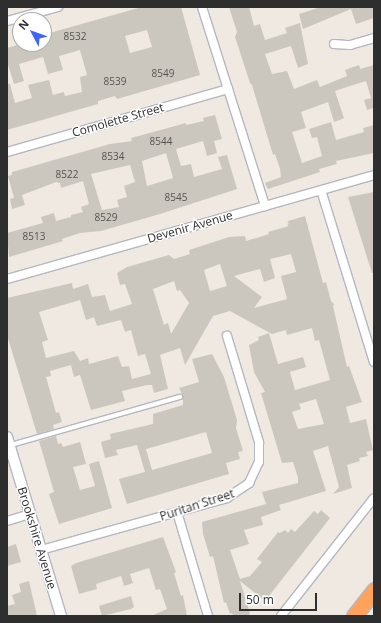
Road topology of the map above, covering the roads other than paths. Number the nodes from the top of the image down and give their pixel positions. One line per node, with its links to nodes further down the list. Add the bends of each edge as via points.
1 (58, 7): 3 (street)
2 (202, 7): 6 (street)
3 (7, 21)
4 (374, 38): 5 (street, via 350,45)
5 (334, 44)
6 (228, 89): 7 (street, Comolette Street); 10 (street)
7 (7, 152)
8 (374, 175): 9 (street, Devenir Avenue)
9 (322, 190): 10 (street, Devenir Avenue); 13 (street)
10 (265, 206): 11 (street, Devenir Avenue)
11 (7, 280)
12 (227, 336): 17 (street, Puritan Street, via 259,442 258,468 246,486 231,496)
13 (374, 362)
14 (180, 397): 15 (lane)
15 (8, 441): 18 (street, Brookshire Avenue)
16 (374, 498): 24 (street)
17 (177, 512): 20 (street, Puritan Street); 23 (street)
18 (30, 514): 19 (street); 20 (street, Brookshire Avenue)
19 (7, 521)
20 (41, 550): 22 (street, Brookshire Avenue)
21 (374, 590): 25 (highway)
22 (61, 616)
23 (208, 616)
24 (281, 616)
25 (354, 616)

